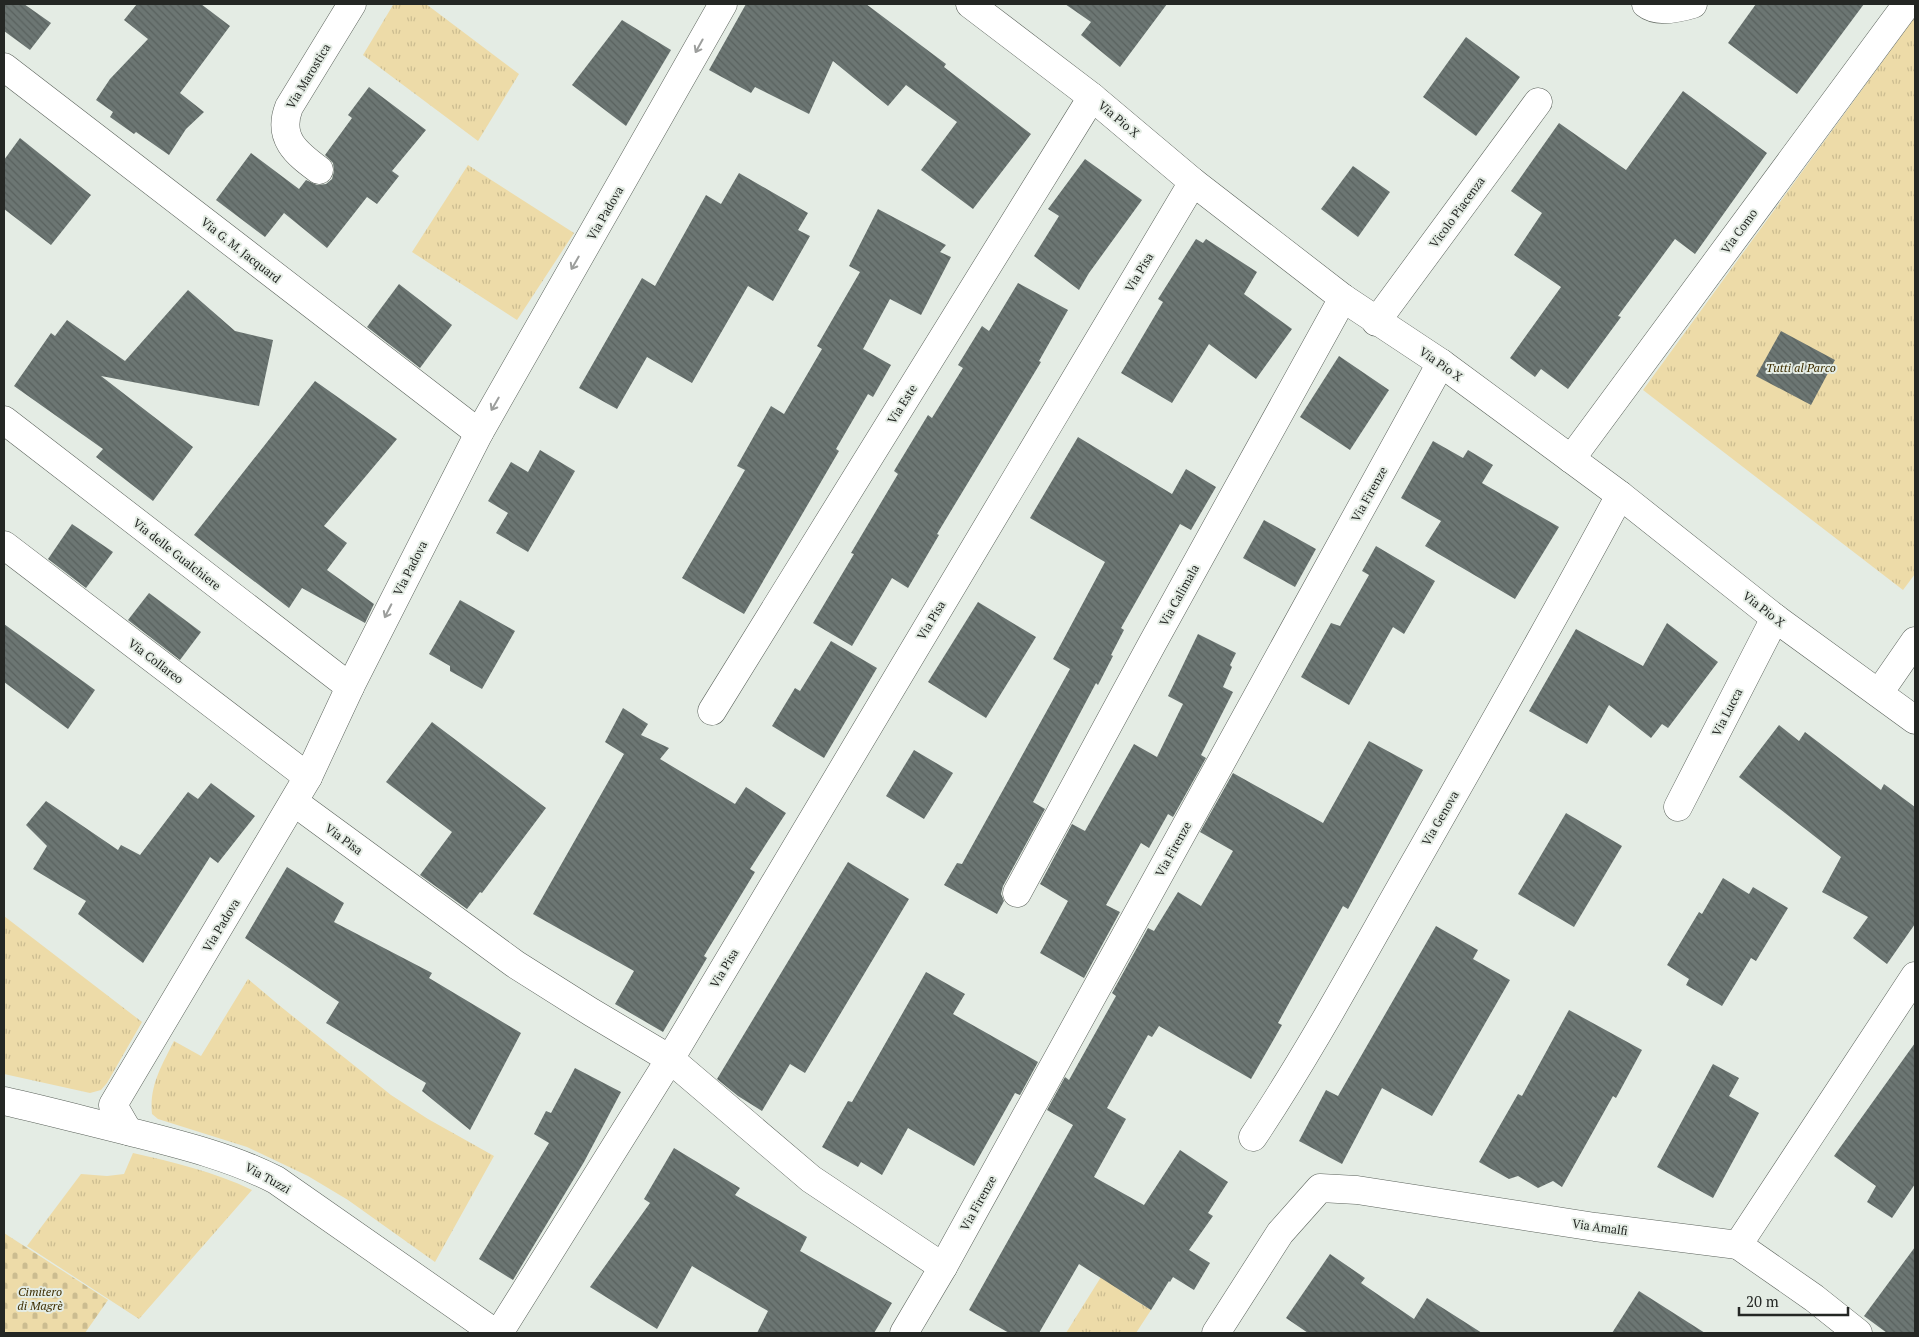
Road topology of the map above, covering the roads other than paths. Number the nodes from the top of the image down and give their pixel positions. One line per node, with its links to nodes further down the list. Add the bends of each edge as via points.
1 (352, 4): 10 (street, Via Marostica, via 285,117 284,130 291,145)
2 (723, 4): 16 (street, Via Padova, one-way to 16)
3 (970, 4): 8 (street, Via Pio X)
4 (1646, 4): 5 (street, via 1652,8 1682,8)
5 (1692, 4)
6 (1907, 4): 17 (street, Via Como)
7 (4, 67): 16 (street, Via G. M. Jacquard)
8 (1092, 97): 11 (street, Via Pio X); 24 (street, Via Este)
9 (1538, 102): 13 (street, Vicolo Piacenza)
10 (319, 170)
11 (1193, 182): 12 (street, Via Pio X); 31 (street, Via Pisa)
12 (1343, 298): 13 (street, Via Pio X); 29 (street, Via Calimala)
13 (1376, 322): 14 (street, Via Pio X)
14 (1441, 363): 17 (street, Via Pio X); 36 (street, Via Firenze)
15 (4, 420): 22 (street, Via delle Gualchiere)
16 (479, 433): 22 (street, Via Padova, one-way to 22)
17 (1571, 459): 18 (street, Via Pio X)
18 (1620, 495): 20 (street, Via Pio X); 34 (street, Via Genova, via 1550,626 1286,1087)
19 (4, 545): 26 (street, Via Collareo)
20 (1775, 618): 23 (street, Via Pio X); 28 (street, Via Lucca)
21 (1915, 641): 23 (street)
22 (350, 687): 26 (street, Via Padova)
23 (1879, 693): 25 (street, Via Pio X)
24 (712, 711)
25 (1915, 720)
26 (308, 777): 27 (street, Via Padova)
27 (294, 802): 31 (street, Via Pisa, via 515,964); 33 (street, Via Padova, via 113,1105)
28 (1678, 807)
29 (1017, 893)
30 (1915, 976): 35 (street)
31 (670, 1058): 36 (street, Via Pisa, via 811,1179); 37 (street, Via Pisa)
32 (4, 1102): 33 (street, Via Tuzzi)
33 (128, 1131): 37 (street, Via Tuzzi, via 249,1166 276,1180)
34 (1253, 1137)
35 (1738, 1245): 39 (street, Via Amalfi, via 1357,1190 1320,1188 1280,1233); 40 (street)
36 (943, 1267): 38 (street, Via Firenze)
37 (497, 1333)
38 (904, 1333)
39 (1216, 1333)
40 (1858, 1333)

